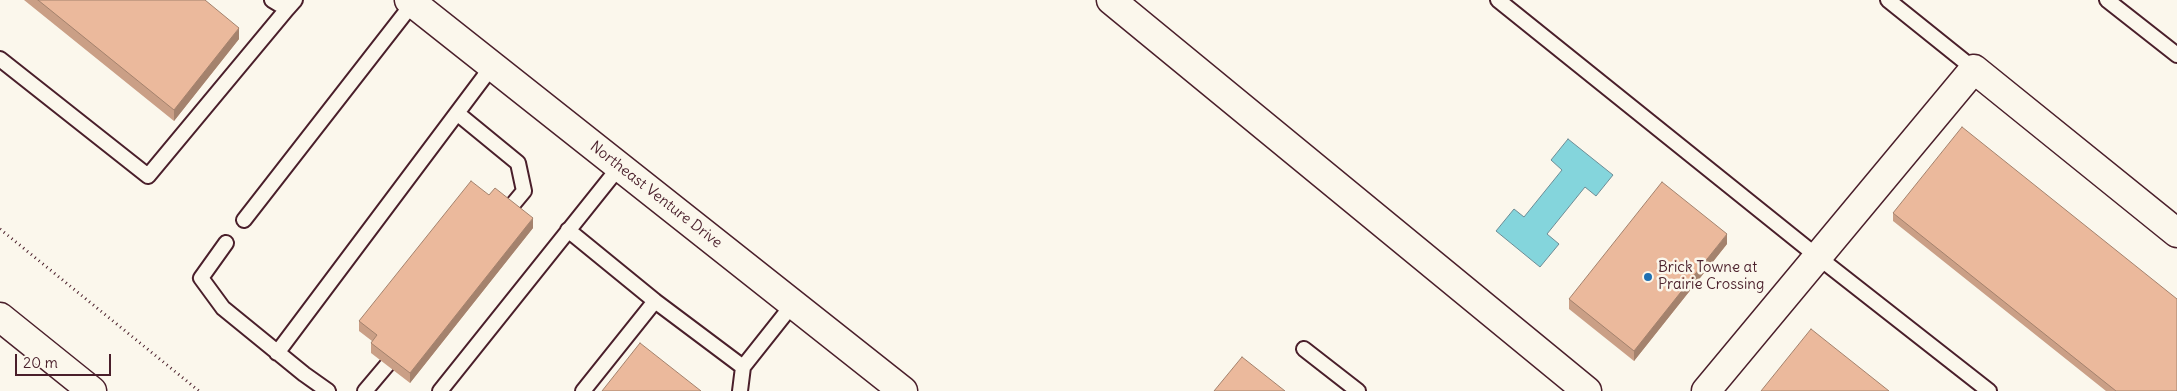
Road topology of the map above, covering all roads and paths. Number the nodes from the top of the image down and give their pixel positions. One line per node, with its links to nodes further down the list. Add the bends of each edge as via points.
1 (272, 0): 7 (lane)
2 (1111, 0): 37 (main road)
3 (1498, 0): 20 (lane)
4 (1888, 0): 11 (lane)
5 (2107, 0): 8 (lane)
6 (411, 1): 10 (main road, Northeast Venture Drive); 15 (lane)
7 (291, 4): 9 (lane, via 148,176)
8 (2177, 55)
9 (0, 59)
10 (493, 66): 12 (lane); 13 (main road, Northeast Venture Drive)
11 (1974, 69): 18 (main road); 20 (main road)
12 (457, 113): 14 (lane, via 518,162 524,191); 25 (lane)
13 (620, 166): 17 (lane); 22 (main road, Northeast Venture Drive)
14 (509, 209)
15 (244, 220)
16 (0, 229): 29 (path)
17 (568, 230): 21 (lane); 32 (lane)
18 (2177, 233)
19 (226, 243): 25 (lane, via 201,278 223,308)
20 (1818, 258): 38 (main road); 39 (lane)
21 (655, 301): 27 (lane); 33 (lane)
22 (793, 304): 27 (lane); 35 (main road, Northeast Venture Drive)
23 (0, 317): 28 (main road)
24 (1304, 349): 36 (lane)
25 (277, 353): 30 (lane)
26 (387, 365): 31 (lane)
27 (743, 367): 34 (lane)
28 (92, 391)
29 (199, 391)
30 (328, 391)
31 (365, 391)
32 (440, 391)
33 (583, 391)
34 (740, 391)
35 (903, 391)
36 (1358, 391)
37 (1587, 391)
38 (1706, 391)
39 (1988, 391)

